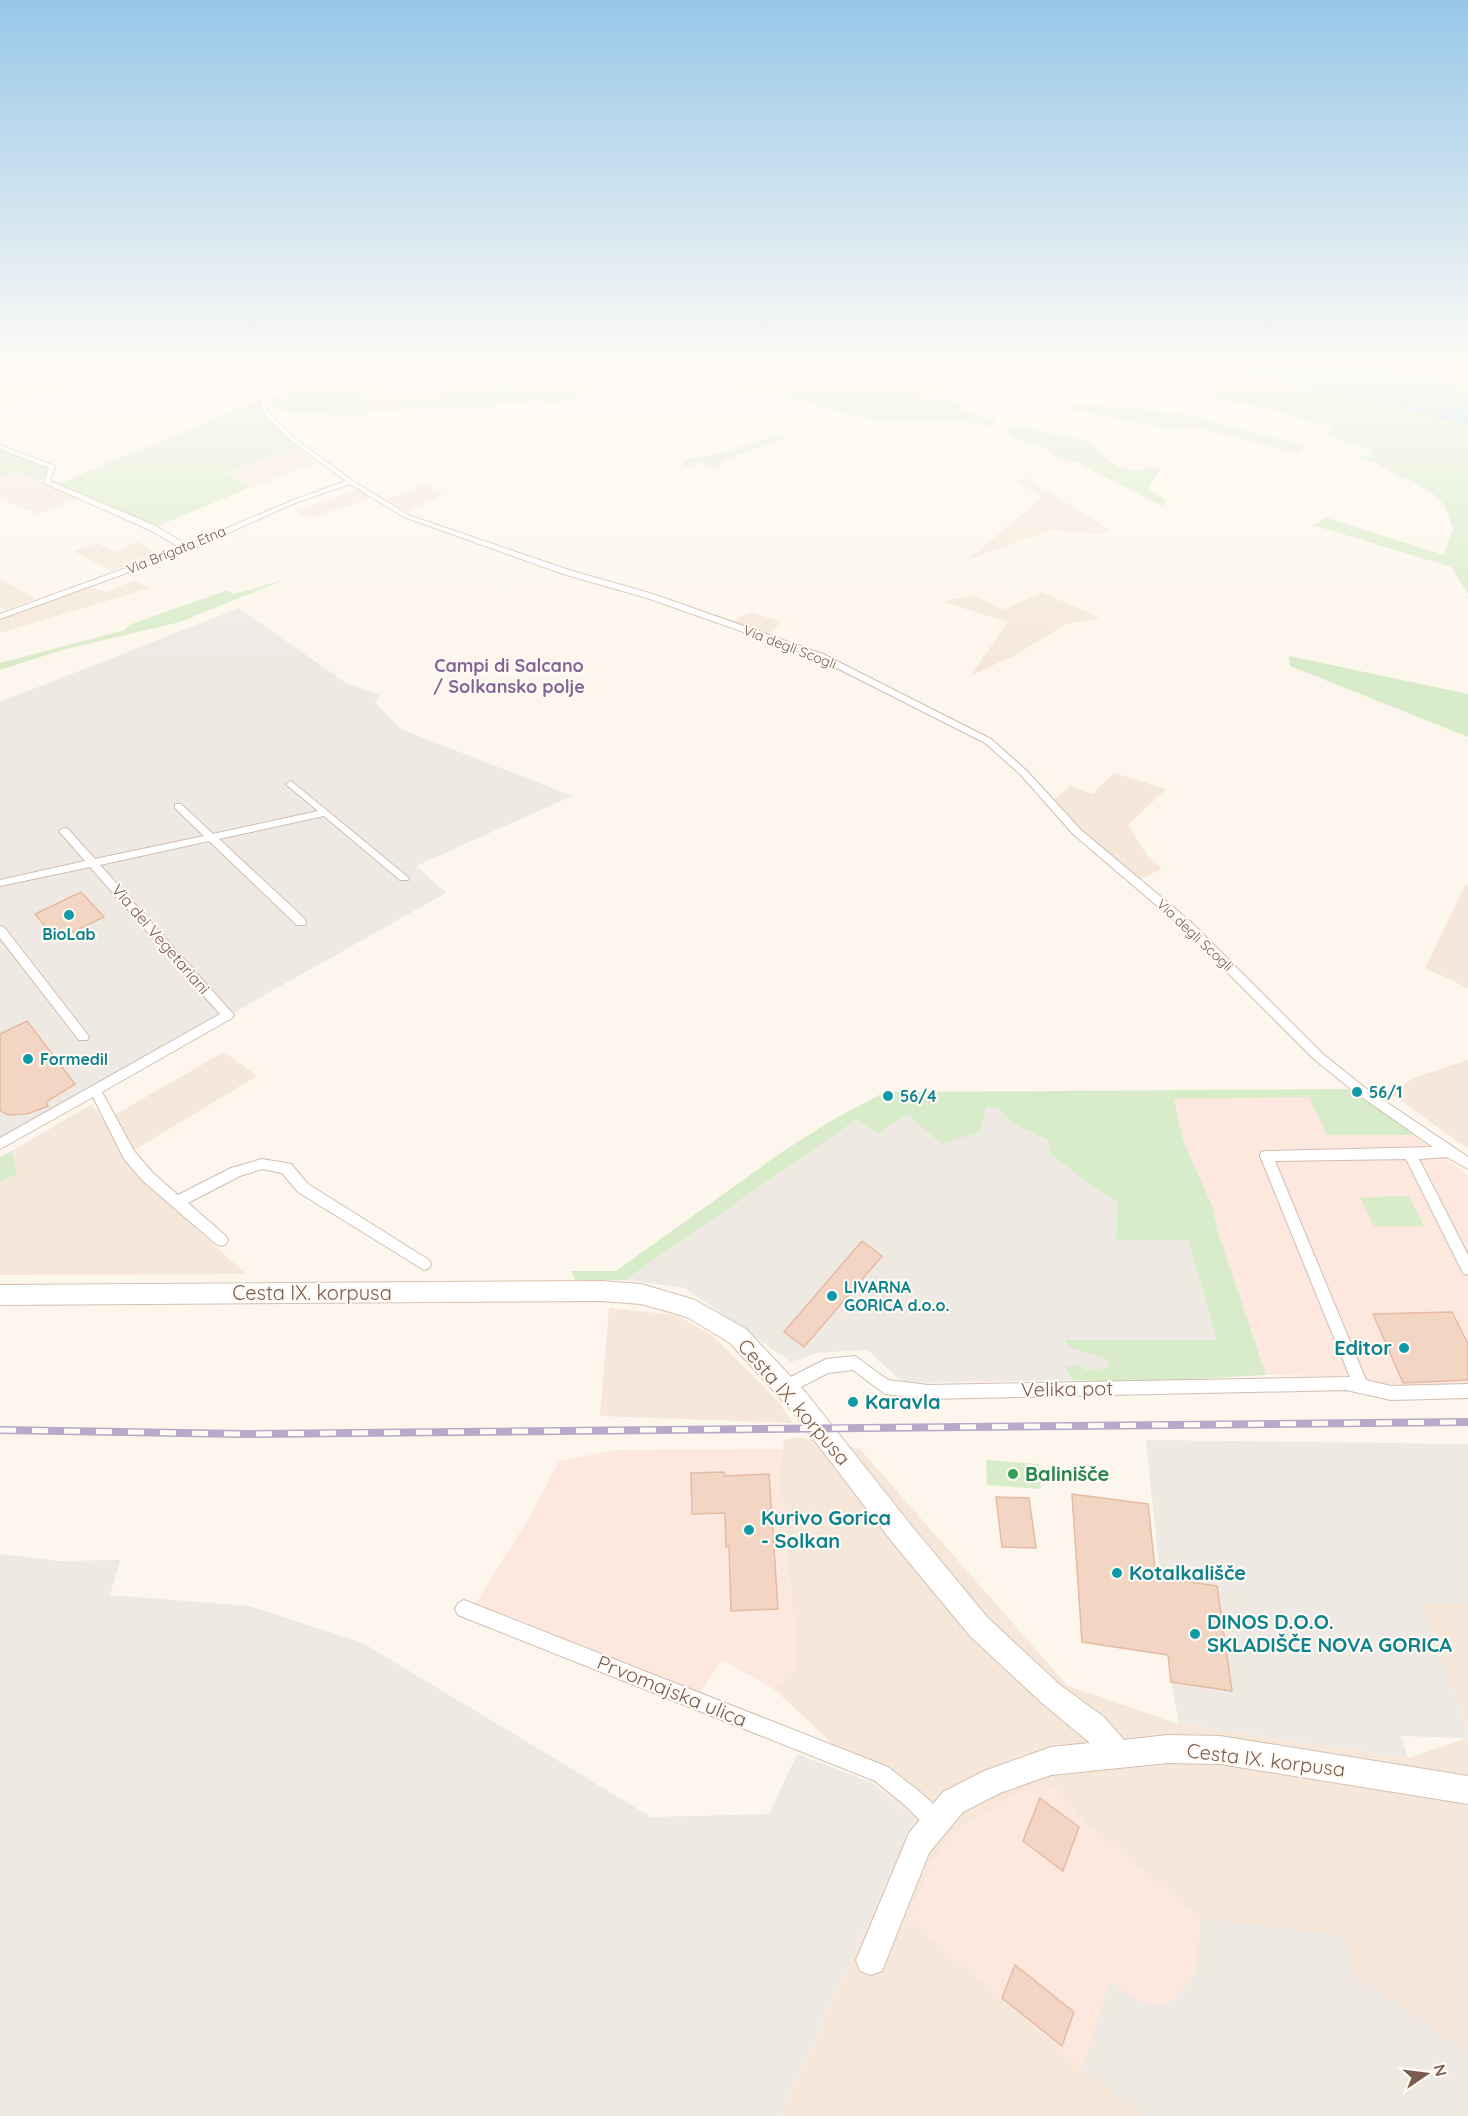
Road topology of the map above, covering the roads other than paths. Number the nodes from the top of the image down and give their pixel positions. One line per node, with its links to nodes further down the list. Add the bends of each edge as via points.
1 (53, 467): 4 (street, via 46,482 153,528)
2 (330, 467): 3 (street, Via degli Scogli)
3 (351, 482): 4 (street, Via Brigata Etna, via 293,502); 19 (street, Via degli Scogli, via 406,516 820,656 988,741 1023,772 1077,832 1187,925 1318,1058)
4 (187, 548): 5 (street, Via Brigata Etna)
5 (0, 617)
6 (291, 784): 8 (street)
7 (178, 806): 10 (street)
8 (324, 813): 10 (street); 12 (street)
9 (64, 831): 11 (street, Via dei Vegetariani)
10 (212, 838): 11 (street); 14 (street)
11 (95, 863): 13 (street); 17 (street, Via dei Vegetariani, via 228,1014)
12 (404, 878)
13 (0, 884)
14 (301, 922)
15 (0, 930): 16 (street)
16 (83, 1037)
17 (95, 1090): 18 (street); 22 (street, via 129,1155 148,1177)
18 (0, 1144)
19 (1449, 1151): 20 (street); 21 (street)
20 (1410, 1154): 25 (street); 28 (street, via 1266,1156)
21 (1468, 1164)
22 (179, 1201): 23 (street); 24 (street, via 244,1169 262,1164 286,1168 303,1188)
23 (221, 1240)
24 (424, 1264)
25 (1468, 1269)
26 (0, 1295): 27 (main road, Cesta IX. korpusa, via 548,1291 641,1294 695,1310 738,1336)
27 (786, 1387): 28 (street, Velika pot, via 826,1366 855,1363 885,1387 928,1392 1346,1383); 31 (main road, Cesta IX. korpusa, via 980,1627 1051,1694 1094,1727)
28 (1362, 1388): 29 (street, Velika pot, via 1391,1393)
29 (1468, 1390)
30 (464, 1609): 33 (street, Prvomajska ulica, via 881,1774)
31 (1118, 1754): 32 (main road, Cesta IX. korpusa, via 1167,1749 1220,1750); 33 (main road, via 1051,1761 994,1781 953,1802)
32 (1468, 1790)
33 (936, 1822): 34 (main road, via 919,1843)
34 (871, 1960)

